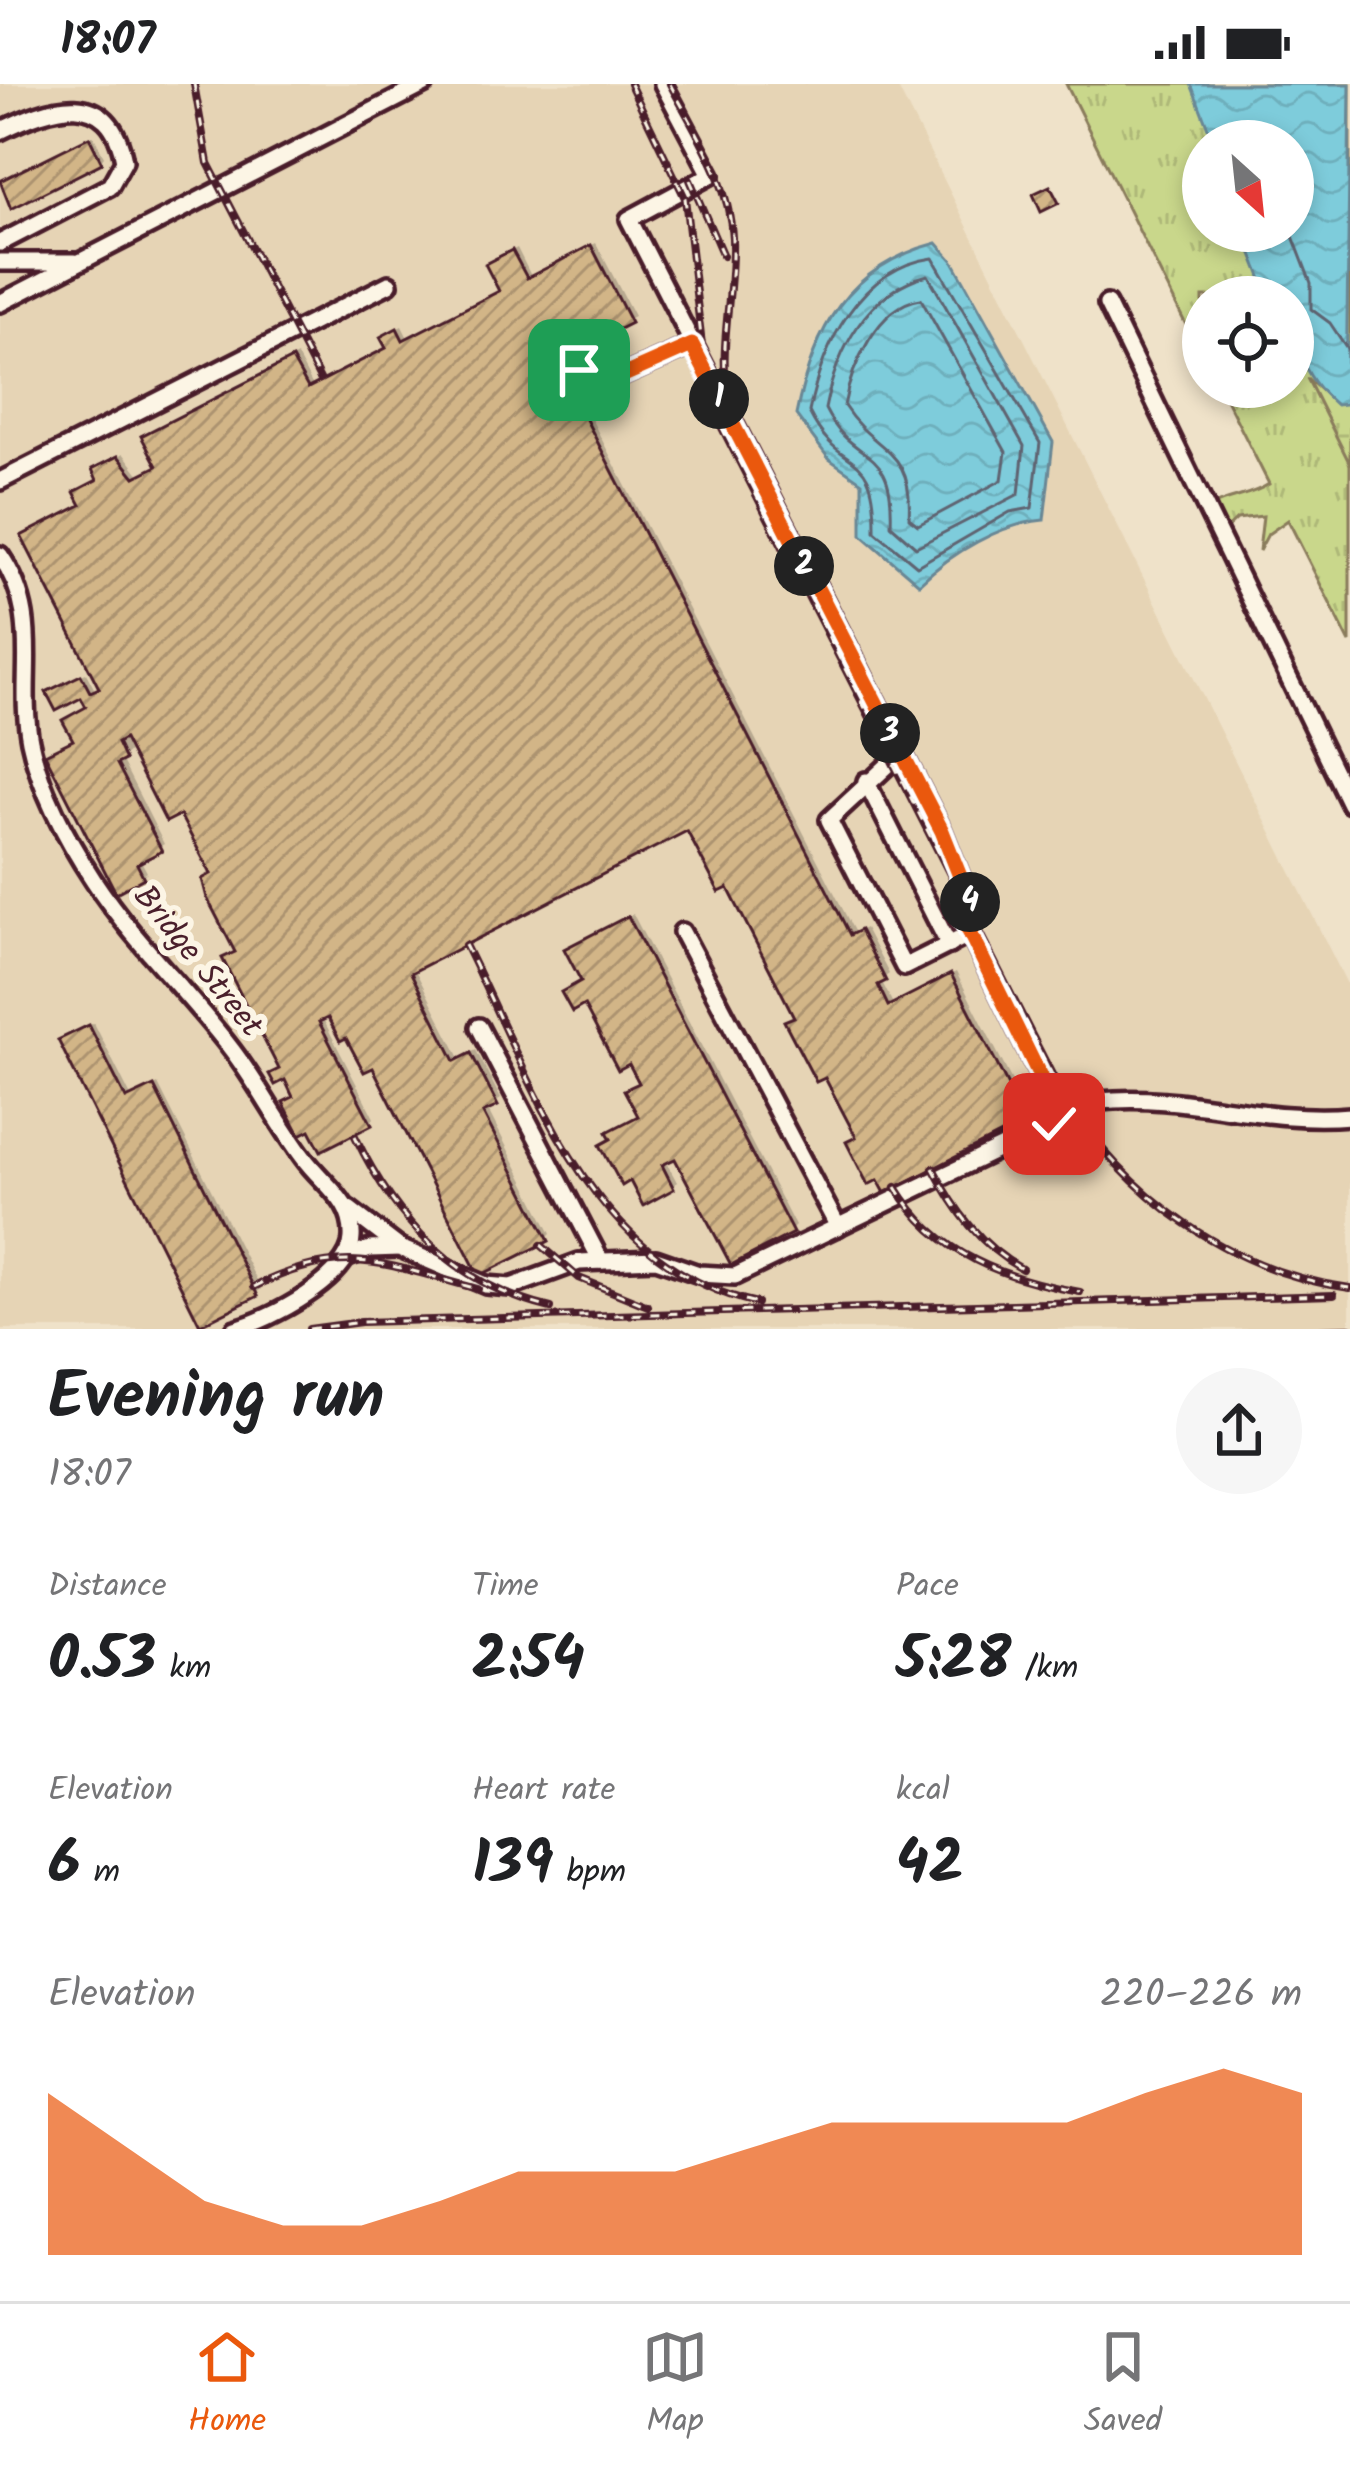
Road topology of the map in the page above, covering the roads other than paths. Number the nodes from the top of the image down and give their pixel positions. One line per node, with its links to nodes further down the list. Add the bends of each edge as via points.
1 (425, 84): 6 (lane)
2 (663, 84): 10 (lane, via 711,175 629,219)
3 (0, 131): 4 (lane, via 73,104 102,118 124,161 110,186)
4 (0, 243)
5 (0, 262): 6 (lane)
6 (76, 262): 8 (lane)
7 (389, 284): 12 (lane)
8 (0, 303)
9 (1107, 304): 16 (lane)
10 (692, 345): 11 (lane, via 599,386); 14 (lane)
11 (579, 370)
12 (0, 481)
13 (0, 555): 23 (lane, Bridge Street, via 28,627 30,740 85,867)
14 (901, 753): 15 (lane); 18 (lane, via 971,904 963,919)
15 (866, 781): 19 (lane); 19 (lane, via 829,820 904,967)
16 (1350, 804)
17 (682, 932): 24 (lane)
18 (970, 934): 19 (lane); 22 (lane, via 1040,1076)
19 (949, 945)
20 (479, 1027): 27 (lane)
21 (1350, 1116): 22 (lane, Bridge Street, via 1295,1121 1148,1096 1099,1101)
22 (1054, 1124): 24 (lane, Bridge Street)
23 (349, 1209): 25 (lane, Bridge Street); 26 (lane)
24 (838, 1227): 27 (lane, Bridge Street, via 734,1276 656,1259)
25 (400, 1248): 26 (lane); 27 (lane, Bridge Street, via 486,1286 511,1288)
26 (348, 1257): 28 (lane, via 303,1296)
27 (601, 1261)
28 (235, 1329)

